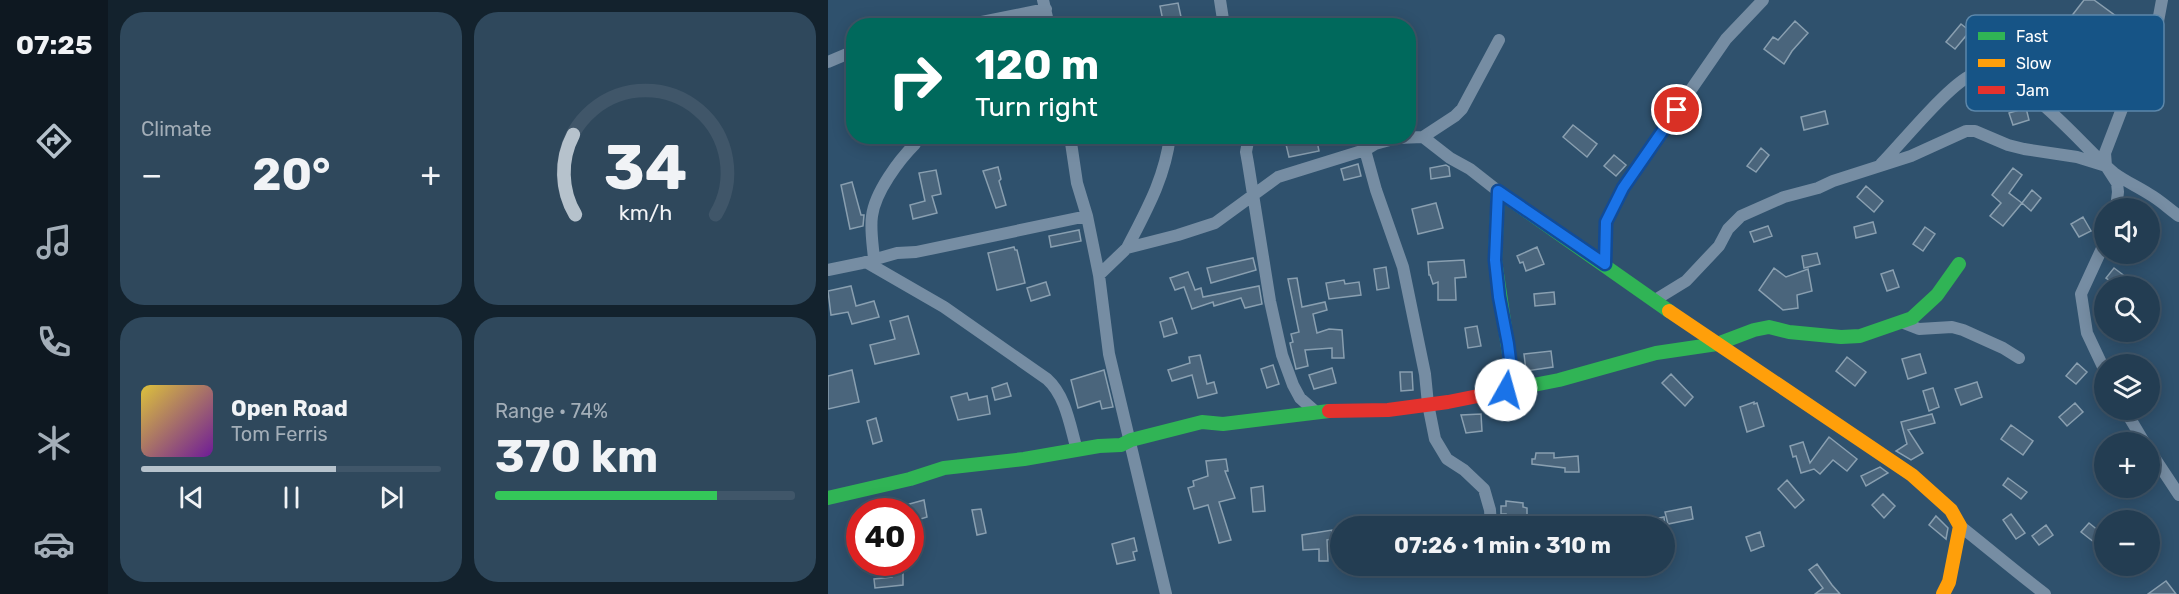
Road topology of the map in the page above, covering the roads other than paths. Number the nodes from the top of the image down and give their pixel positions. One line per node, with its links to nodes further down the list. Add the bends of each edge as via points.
1 (1220, 0): 7 (street)
2 (1763, 0): 31 (street, via 1726,39 1623,188 1606,222)
3 (2162, 0): 5 (street)
4 (1044, 4): 6 (street)
5 (2159, 15)
6 (992, 18)
7 (1223, 18)
8 (1499, 40): 15 (street, via 1462,109)
9 (846, 54): 10 (street)
10 (828, 62)
11 (1966, 78): 22 (street, via 1932,107)
12 (2050, 111): 23 (street)
13 (2121, 111): 23 (street, via 2105,153)
14 (1416, 137): 15 (street)
15 (1423, 137): 24 (street)
16 (915, 144): 30 (street, via 893,171 876,202)
17 (1071, 144): 27 (street)
18 (1169, 144): 29 (street, via 1154,196)
19 (1248, 144): 25 (street)
20 (1376, 144): 21 (street)
21 (1365, 150): 25 (street, via 1278,177); 42 (street, via 1403,267)
22 (1880, 165): 23 (street, via 1966,131 1976,131 2008,145); 36 (street, via 1784,197 1741,216 1686,281)
23 (2106, 166): 26 (street, via 2116,183); 28 (street)
24 (1498, 191): 31 (street); 41 (street, via 1495,260 1511,368)
25 (1254, 194): 29 (street, via 1215,223); 43 (street, via 1282,355 1297,391)
26 (2117, 198)
27 (1087, 216): 30 (street); 35 (street)
28 (2179, 216)
29 (1127, 248): 35 (street)
30 (870, 261): 34 (street); 45 (street, via 944,307 1056,387)
31 (1605, 264): 36 (street)
32 (1959, 264): 37 (street, via 1927,305 1912,318)
33 (2095, 264): 39 (street, via 2081,294 2087,333)
34 (828, 270)
35 (1099, 275): 44 (street, via 1109,354)
36 (1655, 300): 38 (street)
37 (1900, 322): 38 (street, via 1860,336 1841,337 1769,327); 40 (street, via 1919,328 1964,330)
38 (1717, 344): 41 (street, via 1656,353); 50 (street, via 1912,475 1951,510)
39 (2097, 354)
40 (2019, 358)
41 (1506, 390): 42 (street)
42 (1428, 404): 43 (street); 49 (street, via 1435,439 1447,459 1484,489)
43 (1317, 413): 44 (street, via 1223,424 1202,422)
44 (1131, 440): 45 (street, via 1121,445); 51 (street)
45 (1077, 450): 48 (street, via 944,468)
46 (2160, 466): 47 (street)
47 (2179, 495)
48 (828, 498)
49 (1490, 516)
50 (1960, 526): 52 (street); 53 (street)
51 (1166, 594)
52 (1943, 594)
53 (2045, 594)

